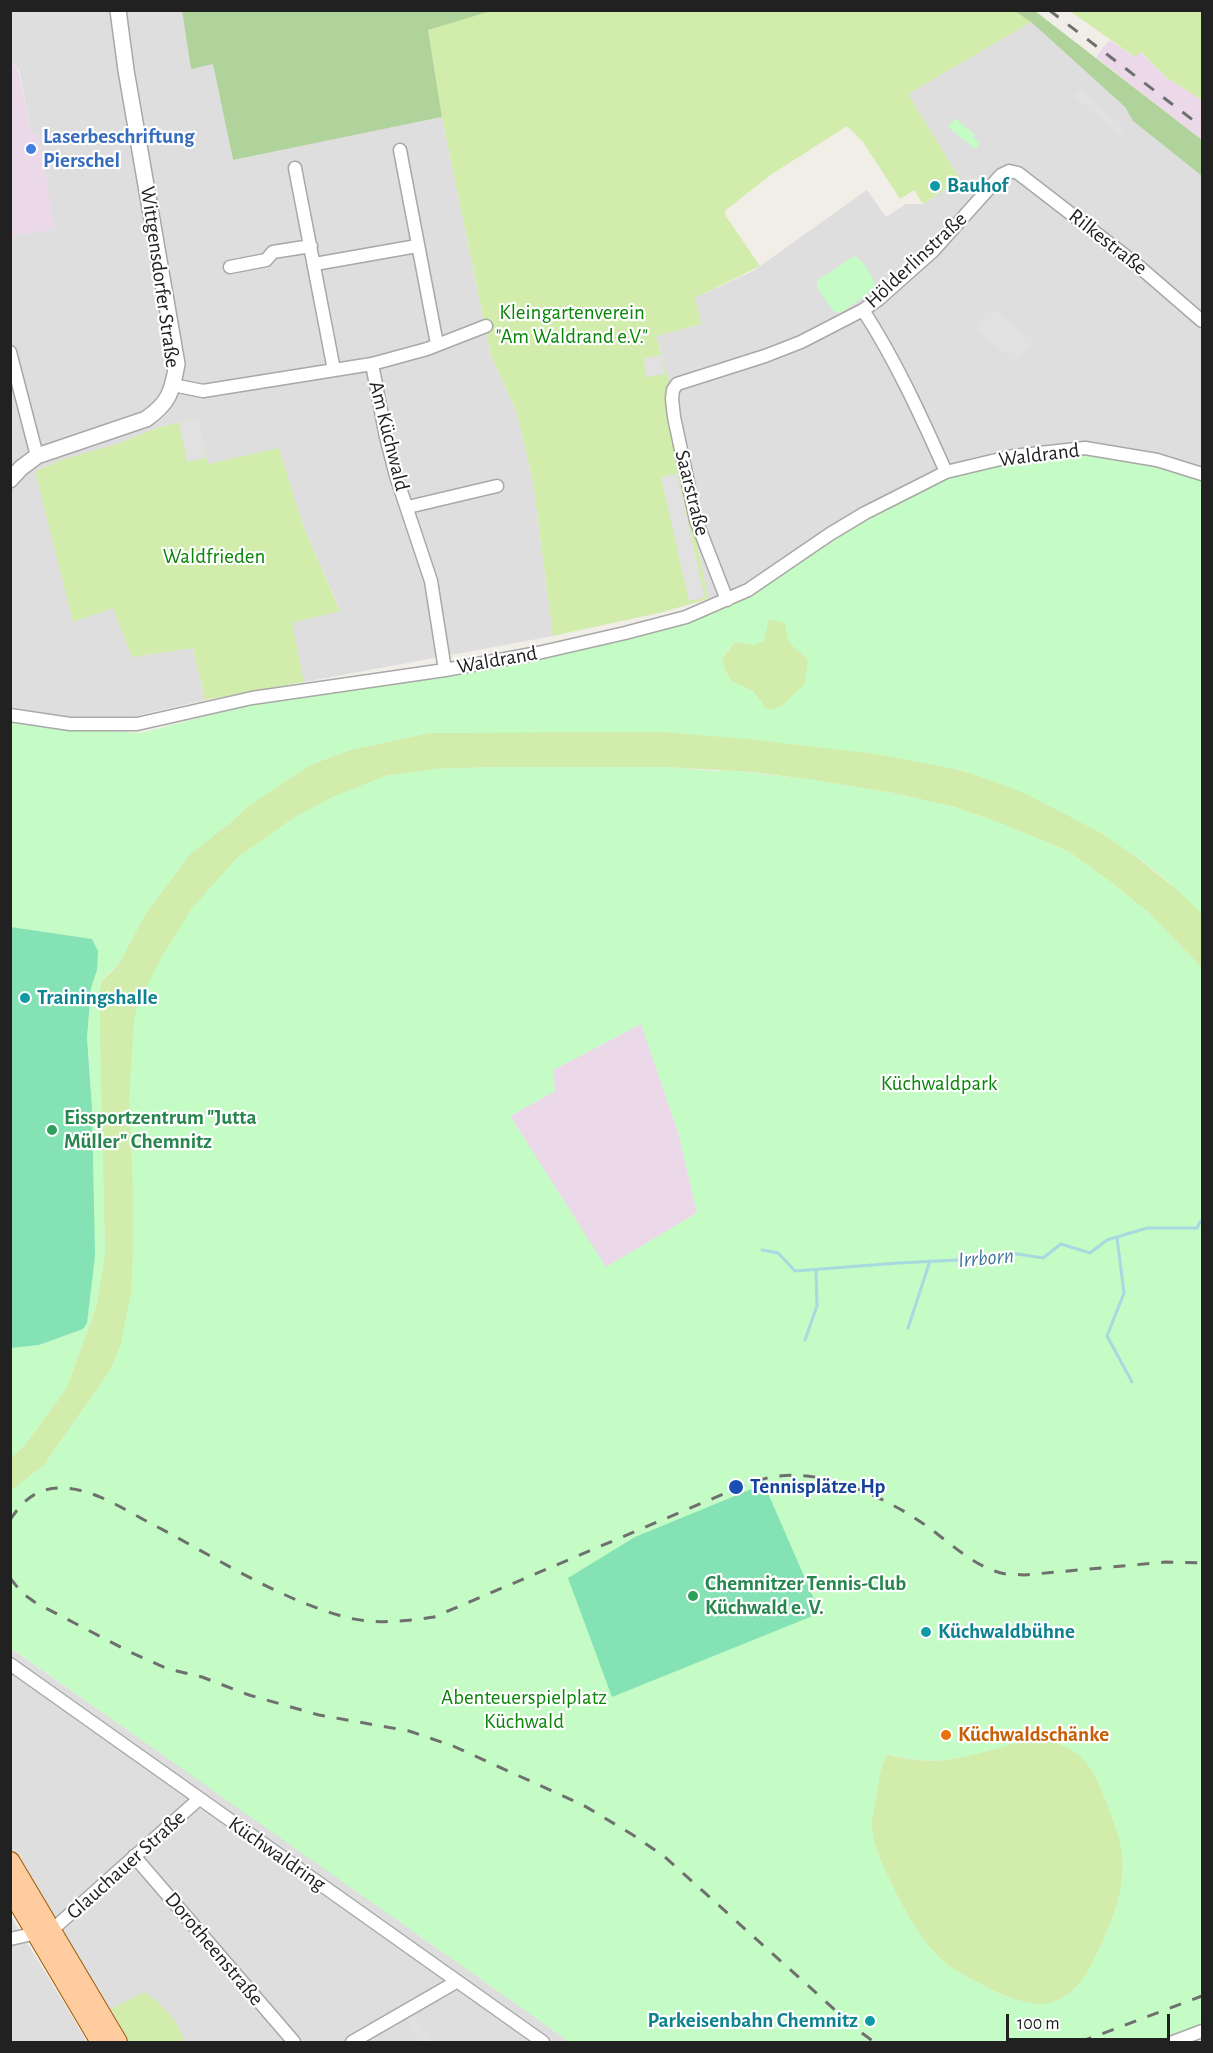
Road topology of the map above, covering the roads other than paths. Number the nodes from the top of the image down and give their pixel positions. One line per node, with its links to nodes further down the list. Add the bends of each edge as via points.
1 (118, 10): 17 (street, Wittgensdorfer Straße, via 177,364)
2 (400, 150): 6 (street)
3 (295, 168): 5 (street)
4 (1009, 171): 9 (street, Hölderlinstraße, via 996,180 933,251); 10 (street, Rilkestraße, via 1018,173 1089,226)
5 (311, 246): 7 (street); 8 (street, via 273,252 266,260)
6 (417, 246): 7 (street); 12 (street)
7 (315, 264): 15 (street)
8 (230, 267)
9 (863, 310): 16 (street, Hölderlinstraße, via 792,345); 19 (street, via 913,398)
10 (1203, 321)
11 (486, 326): 12 (street, Am Küchwald)
12 (437, 344): 14 (street, Am Küchwald)
13 (10, 352): 18 (street)
14 (372, 364): 15 (street, Am Küchwald); 23 (street, Am Küchwald, via 386,437)
15 (334, 370): 17 (street, Am Küchwald, via 203,391)
16 (677, 384): 24 (street, Saarstraße, via 672,399 674,417 696,520)
17 (173, 385): 18 (street, Wittgensdorfer Straße, via 161,409 146,419)
18 (37, 456): 21 (street, Wittgensdorfer Straße)
19 (946, 472): 20 (street, Waldrand, via 1013,456 1085,448 1157,460); 24 (street, Waldrand, via 865,513)
20 (1203, 474)
21 (10, 480)
22 (497, 486): 23 (street, Am Küchwald)
23 (408, 507): 25 (street, Am Küchwald, via 431,580)
24 (727, 600): 25 (street, Waldrand, via 686,617 625,633)
25 (445, 670): 26 (street, Waldrand, via 242,700 137,724 70,724)
26 (10, 715)
27 (10, 1664): 28 (street, Küchwaldring)
28 (199, 1799): 29 (street, Glauchauer Straße); 34 (street, Küchwaldring)
29 (134, 1856): 32 (street, Glauchauer Straße); 38 (street, Dorotheenstraße)
30 (10, 1862): 32 (main road)
31 (10, 1888): 32 (main road)
32 (45, 1931): 33 (street, Glauchauer Straße); 36 (main road); 37 (main road)
33 (10, 1939)
34 (456, 1982): 39 (street); 40 (street, Küchwaldring)
35 (1203, 2031): 41 (street)
36 (100, 2043)
37 (117, 2043)
38 (294, 2043)
39 (352, 2043)
40 (543, 2043)
41 (1173, 2043)

